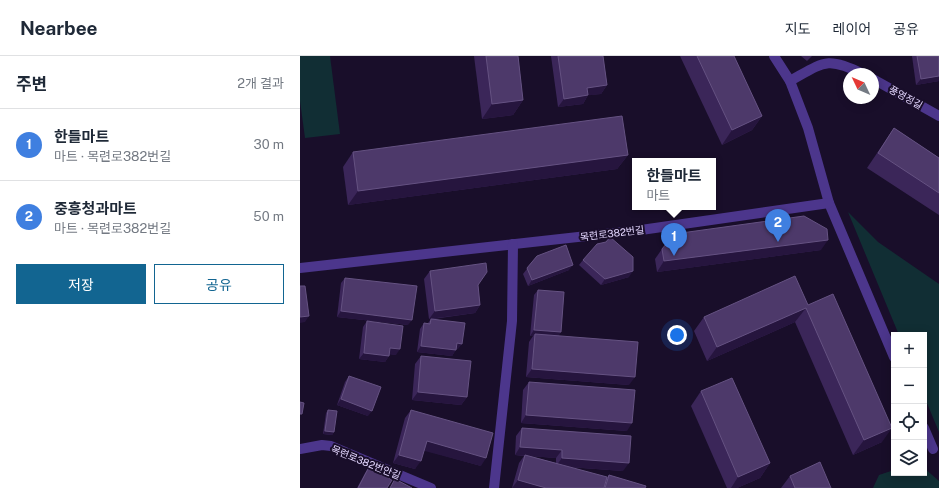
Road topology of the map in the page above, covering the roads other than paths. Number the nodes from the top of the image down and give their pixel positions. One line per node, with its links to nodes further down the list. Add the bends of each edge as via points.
1 (774, 56): 3 (street)
2 (850, 68): 3 (street, via 838,62 828,62)
3 (790, 80): 6 (street, via 808,128)
4 (879, 82): 5 (street, 풍영정길)
5 (939, 116)
6 (829, 203): 7 (street, 목련로382번길, via 641,230); 9 (street)
7 (513, 244): 8 (street, 목련로382번길); 14 (street, via 512,321)
8 (300, 266)
9 (891, 350)
10 (927, 435): 12 (street)
11 (300, 449): 13 (street, 목련로382번안길, via 331,446)
12 (933, 449)
13 (431, 488)
14 (494, 488)

